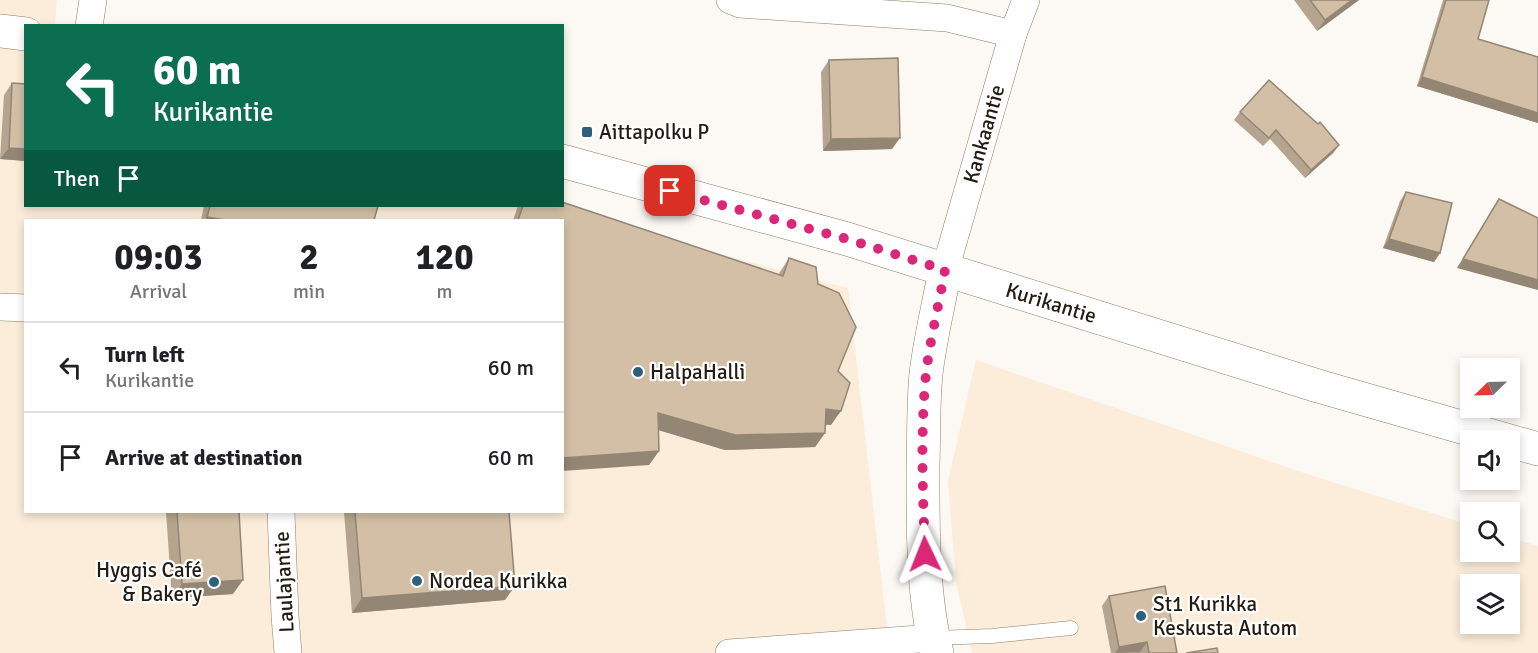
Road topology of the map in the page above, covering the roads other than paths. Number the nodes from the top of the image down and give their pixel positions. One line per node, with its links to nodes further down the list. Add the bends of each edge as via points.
1 (93, 0): 4 (street)
2 (730, 0): 7 (street, via 740,4 947,18)
3 (1026, 0): 7 (street, Kankaantie)
4 (89, 24)
5 (0, 31): 6 (street)
6 (24, 34)
7 (1012, 34): 9 (street, Kankaantie)
8 (564, 162): 9 (street, Kurikantie)
9 (945, 270): 12 (street, Kurikantie, via 1318,386); 15 (street, via 926,374 924,421 926,575)
10 (0, 307): 11 (street)
11 (24, 308)
12 (1538, 449)
13 (281, 513): 16 (street, Laulajantie)
14 (1071, 628): 15 (lane)
15 (935, 646): 17 (street)
16 (288, 653)
17 (729, 653)

